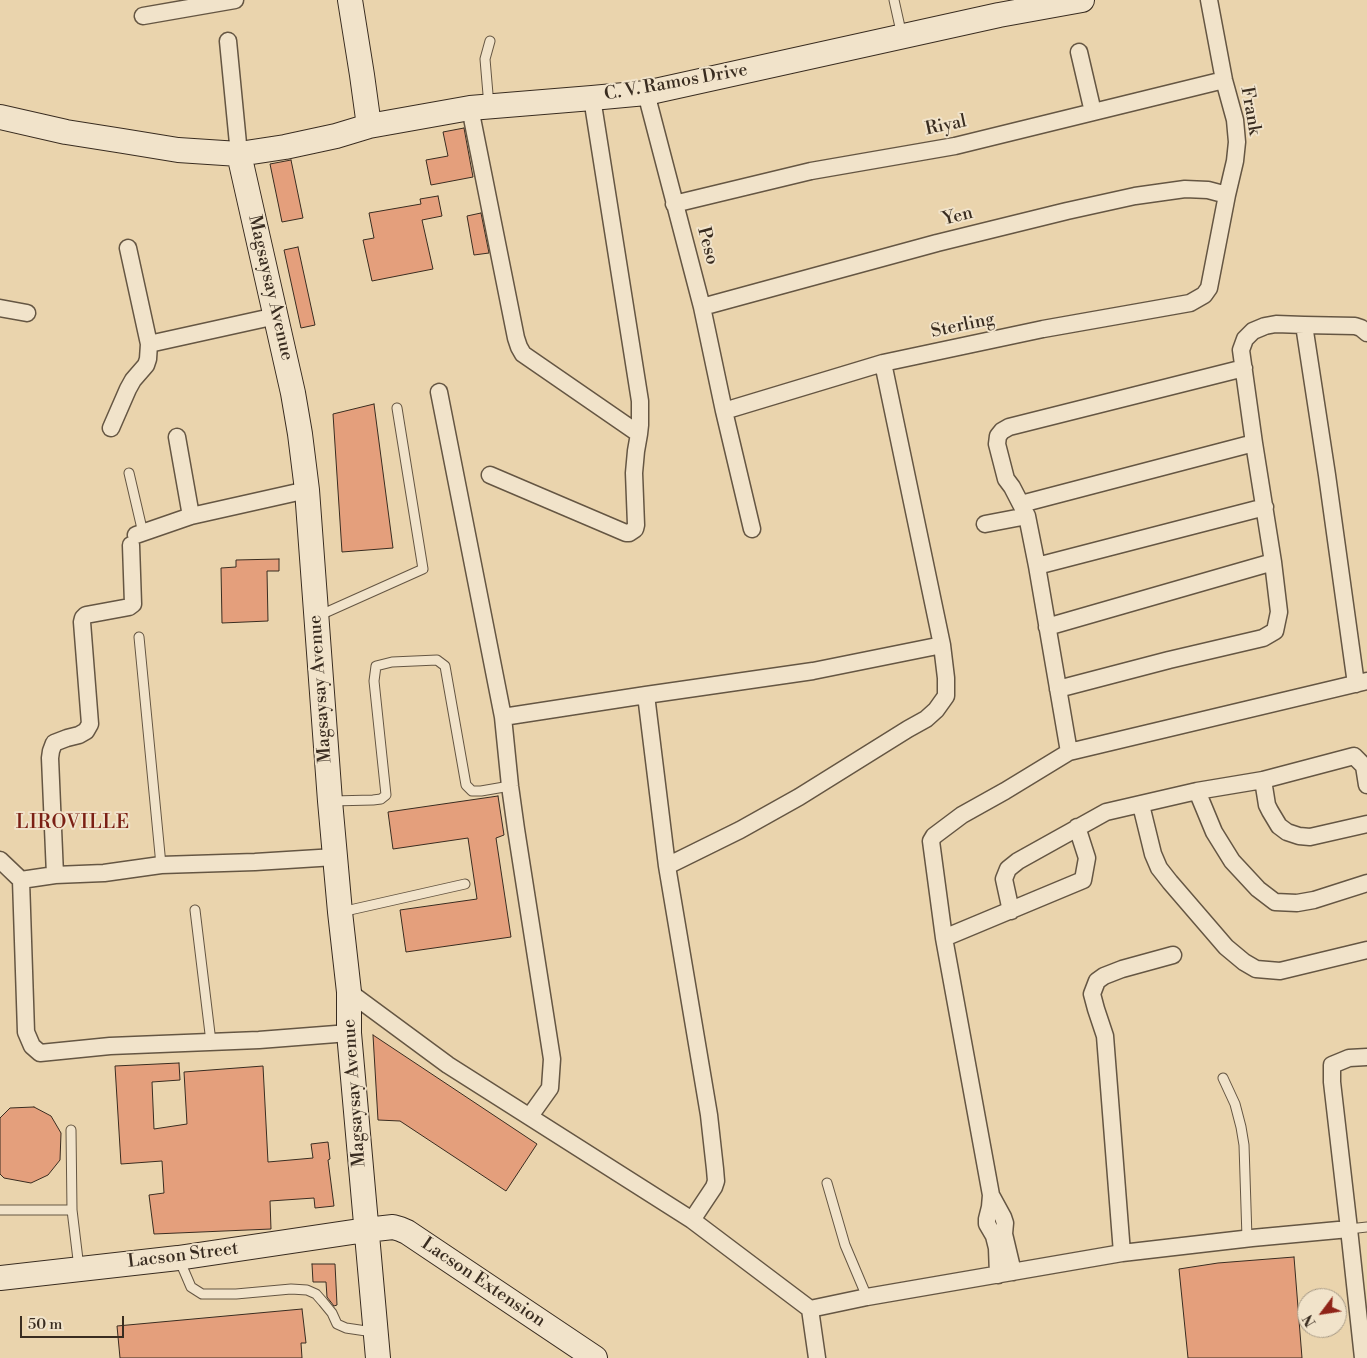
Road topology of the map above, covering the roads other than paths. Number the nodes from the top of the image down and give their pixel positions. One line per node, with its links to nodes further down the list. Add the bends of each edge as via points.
1 (235, 0): 7 (street)
2 (350, 0): 18 (street)
3 (894, 0): 8 (lane)
4 (1082, 0): 6 (street, C. V. Ramos Drive)
5 (1209, 0): 12 (street, Frank)
6 (997, 7): 8 (street, C. V. Ramos Drive)
7 (143, 16)
8 (902, 36): 13 (street, C. V. Ramos Drive)
9 (228, 41): 19 (street)
10 (490, 41): 15 (lane)
11 (1079, 52): 16 (street)
12 (1224, 80): 16 (street, Riyal); 20 (street, Frank, via 1235,120 1237,142)
13 (646, 93): 14 (street, C. V. Ramos Drive); 21 (street, Peso)
14 (592, 98): 15 (street, C. V. Ramos Drive); 37 (street, via 640,401)
15 (480, 107): 18 (street, C. V. Ramos Drive); 37 (street, via 519,347 523,354)
16 (1092, 112): 21 (street, Riyal, via 955,146 811,171)
17 (0, 117): 19 (street, C. V. Ramos Drive, via 132,143)
18 (369, 126): 19 (street, C. V. Ramos Drive, via 285,147)
19 (239, 154): 27 (street, Magsaysay Avenue)
20 (1227, 195): 23 (street, Frank); 24 (street, Yen, via 1185,189 1135,196 937,243)
21 (674, 204): 24 (street, Peso)
22 (128, 248): 30 (street)
23 (1209, 288): 31 (street, Sterling, via 1190,303 1043,329)
24 (702, 306): 35 (street, Peso)
25 (0, 308): 26 (street)
26 (27, 313)
27 (276, 316): 30 (street); 42 (street, Magsaysay Avenue, via 299,426)
28 (1304, 326): 29 (street, via 1355,326); 32 (street, via 1276,324 1253,331 1241,350); 55 (street)
29 (1367, 333)
30 (149, 344): 36 (street, via 146,365 133,380)
31 (883, 364): 35 (street, Sterling); 54 (street)
32 (1244, 368): 39 (street); 44 (street, via 1002,431 997,444 1006,478)
33 (439, 392): 58 (street)
34 (398, 408): 51 (lane, via 422,570)
35 (724, 411): 47 (street, Peso)
36 (111, 428)
37 (639, 434): 41 (street, via 634,473 636,525 629,533)
38 (177, 437): 45 (street)
39 (1254, 443): 43 (street); 44 (street)
40 (129, 473): 48 (lane)
41 (490, 475)
42 (306, 490): 45 (street); 51 (street, Magsaysay Avenue)
43 (1265, 507): 49 (street); 50 (street)
44 (1024, 510): 46 (street); 50 (street)
45 (191, 516): 48 (street)
46 (985, 524)
47 (752, 529)
48 (136, 538): 72 (street, via 132,604 86,615 82,622 90,724 79,735 54,743 51,751)
49 (1273, 562): 52 (street); 56 (street, via 1279,612 1275,631 1263,638)
50 (1037, 566): 52 (street)
51 (316, 617): 64 (street, Magsaysay Avenue)
52 (1047, 627): 56 (street)
53 (139, 637): 70 (lane)
54 (942, 645): 57 (street, via 813,671); 71 (street, via 946,696 926,719 799,797)
55 (1361, 682): 59 (street)
56 (1058, 689): 59 (street)
57 (646, 695): 58 (street); 71 (street)
58 (503, 717): 62 (street)
59 (1069, 752): 79 (street, via 962,815 934,836 931,841)
60 (1263, 780): 61 (street, via 1354,756 1364,766); 63 (street); 66 (street, via 1267,805 1279,826 1287,832 1310,837)
61 (1367, 785)
62 (510, 786): 64 (lane, via 472,791 466,785 445,666 437,660 392,662 376,666 374,681 386,795 372,800); 87 (street, via 552,1059 550,1088)
63 (1198, 791): 65 (street); 74 (street, via 1214,832 1232,861 1275,902 1314,900)
64 (330, 801): 68 (street, Magsaysay Avenue)
65 (1141, 805): 67 (street, via 1106,812); 80 (street, via 1159,868 1226,947 1244,962 1256,969 1280,971)
66 (1367, 824)
67 (1077, 827): 77 (street, via 1008,869 1004,879); 77 (street, via 1087,858 1083,880)
68 (335, 857): 70 (street); 78 (street, Magsaysay Avenue)
69 (0, 860): 73 (street)
70 (161, 865): 72 (street, via 104,873)
71 (667, 866): 92 (street, via 716,1169 714,1187)
72 (55, 875): 73 (street)
73 (21, 880): 84 (street, via 26,1032 32,1046 40,1053)
74 (1367, 883)
75 (465, 884): 78 (lane)
76 (195, 910): 84 (lane)
77 (1011, 911): 79 (street)
78 (340, 912): 82 (street, Magsaysay Avenue)
79 (944, 938): 100 (street, via 991,1195 1005,1222)
80 (1367, 950)
81 (1173, 955): 97 (street, via 1104,976 1096,981 1092,994 1105,1036)
82 (349, 992): 83 (street, Magsaysay Avenue); 87 (street, via 448,1065)
83 (349, 1033): 84 (street); 95 (street, Magsaysay Avenue)
84 (211, 1042)
85 (1367, 1058): 94 (street, via 1349,1058 1332,1065)
86 (1223, 1078): 96 (lane, via 1235,1104 1244,1145)
87 (530, 1116): 92 (street)
88 (71, 1130): 91 (lane)
89 (827, 1183): 102 (lane, via 844,1245)
90 (0, 1210): 91 (lane)
91 (72, 1210): 99 (lane)
92 (692, 1220): 103 (street)
93 (1367, 1227): 94 (lane)
94 (1349, 1229): 96 (street); 108 (street)
95 (366, 1230): 98 (street, Lacson Street); 104 (street, Magsaysay Avenue); 106 (street, Lacson Extension, via 393,1227 407,1232)
96 (1247, 1238): 97 (street)
97 (1122, 1253): 100 (street)
98 (178, 1258): 99 (street, Lacson Street); 104 (lane, via 191,1287 202,1294 307,1290 316,1294 337,1324)
99 (79, 1268): 101 (street, Lacson Street)
100 (1006, 1273): 102 (street)
101 (0, 1278)
102 (867, 1297): 103 (street)
103 (810, 1309): 107 (street)
104 (376, 1332): 105 (street, Magsaysay Avenue)
105 (378, 1358)
106 (595, 1358)
107 (817, 1358)
108 (1363, 1358)

